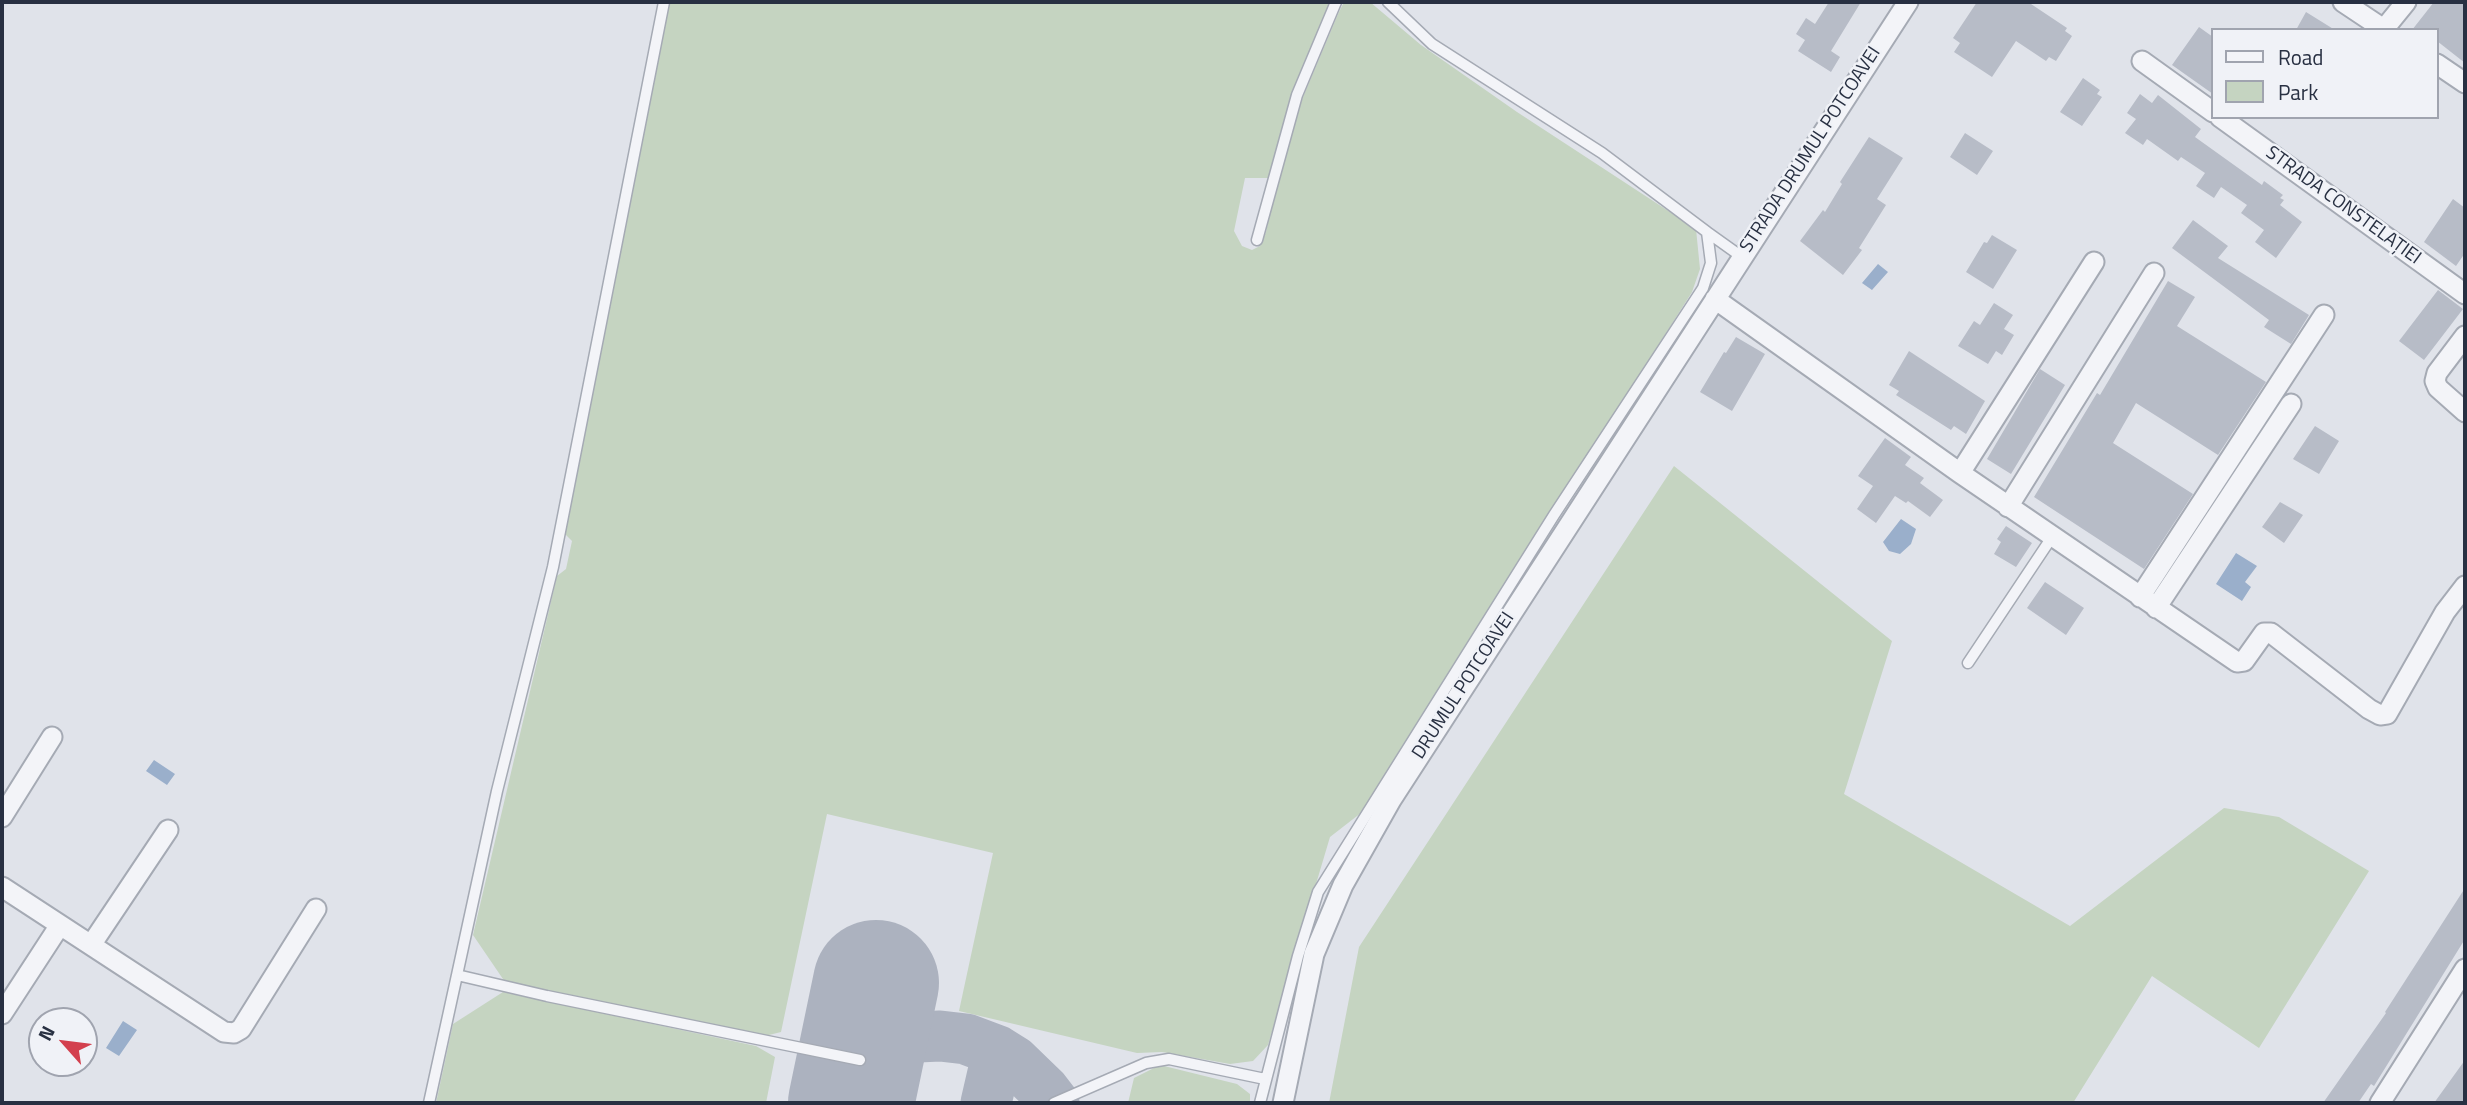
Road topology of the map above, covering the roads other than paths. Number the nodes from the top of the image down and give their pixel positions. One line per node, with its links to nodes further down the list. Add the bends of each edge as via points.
1 (664, 2): 39 (lane, via 553,567)
2 (1336, 2): 15 (lane, via 1297,95)
3 (1388, 2): 14 (lane, via 1432,44 1602,153)
4 (1908, 2): 16 (street, STRADA DRUMUL POTCOAVEI)
5 (2343, 2): 7 (street)
6 (2406, 2): 8 (street)
7 (2382, 28)
8 (2385, 28)
9 (2142, 61): 12 (street)
10 (2439, 65): 11 (street)
11 (2465, 83)
12 (2212, 111)
13 (2223, 119): 19 (street, STRADA CONSTELAȚIEI)
14 (1707, 232): 16 (lane); 42 (lane, via 1711,263 1703,288 1554,515 1318,892)
15 (1257, 240)
16 (1742, 257): 20 (street, STRADA DRUMUL POTCOAVEI)
17 (2094, 262): 25 (street)
18 (2154, 272): 26 (street)
19 (2465, 294)
20 (1715, 299): 25 (street); 46 (street, DRUMUL POTCOAVEI, via 1391,800 1343,885 1314,954)
21 (2324, 316): 29 (street)
22 (2465, 336): 24 (street, via 2435,381)
23 (2291, 404): 29 (street)
24 (2465, 412)
25 (1960, 473): 26 (street)
26 (2008, 507): 27 (street)
27 (2052, 537): 29 (street); 30 (lane)
28 (2465, 586): 29 (street, via 2438,624 2392,708 2380,715 2271,632 2264,634 2244,662 2237,662)
29 (2148, 602)
30 (1968, 663)
31 (52, 737): 32 (street)
32 (2, 817)
33 (168, 830): 37 (street)
34 (2, 887): 36 (street)
35 (316, 909): 37 (street, via 242,1029 234,1033 224,1032)
36 (60, 925): 37 (street); 40 (street)
37 (92, 945)
38 (2465, 969): 47 (street)
39 (457, 975): 41 (lane); 43 (lane)
40 (2, 1014)
41 (860, 1060)
42 (1265, 1079): 44 (lane, via 1169,1059 1146,1063); 45 (lane)
43 (429, 1103)
44 (1055, 1103)
45 (1261, 1103)
46 (1283, 1103)
47 (2380, 1103)

